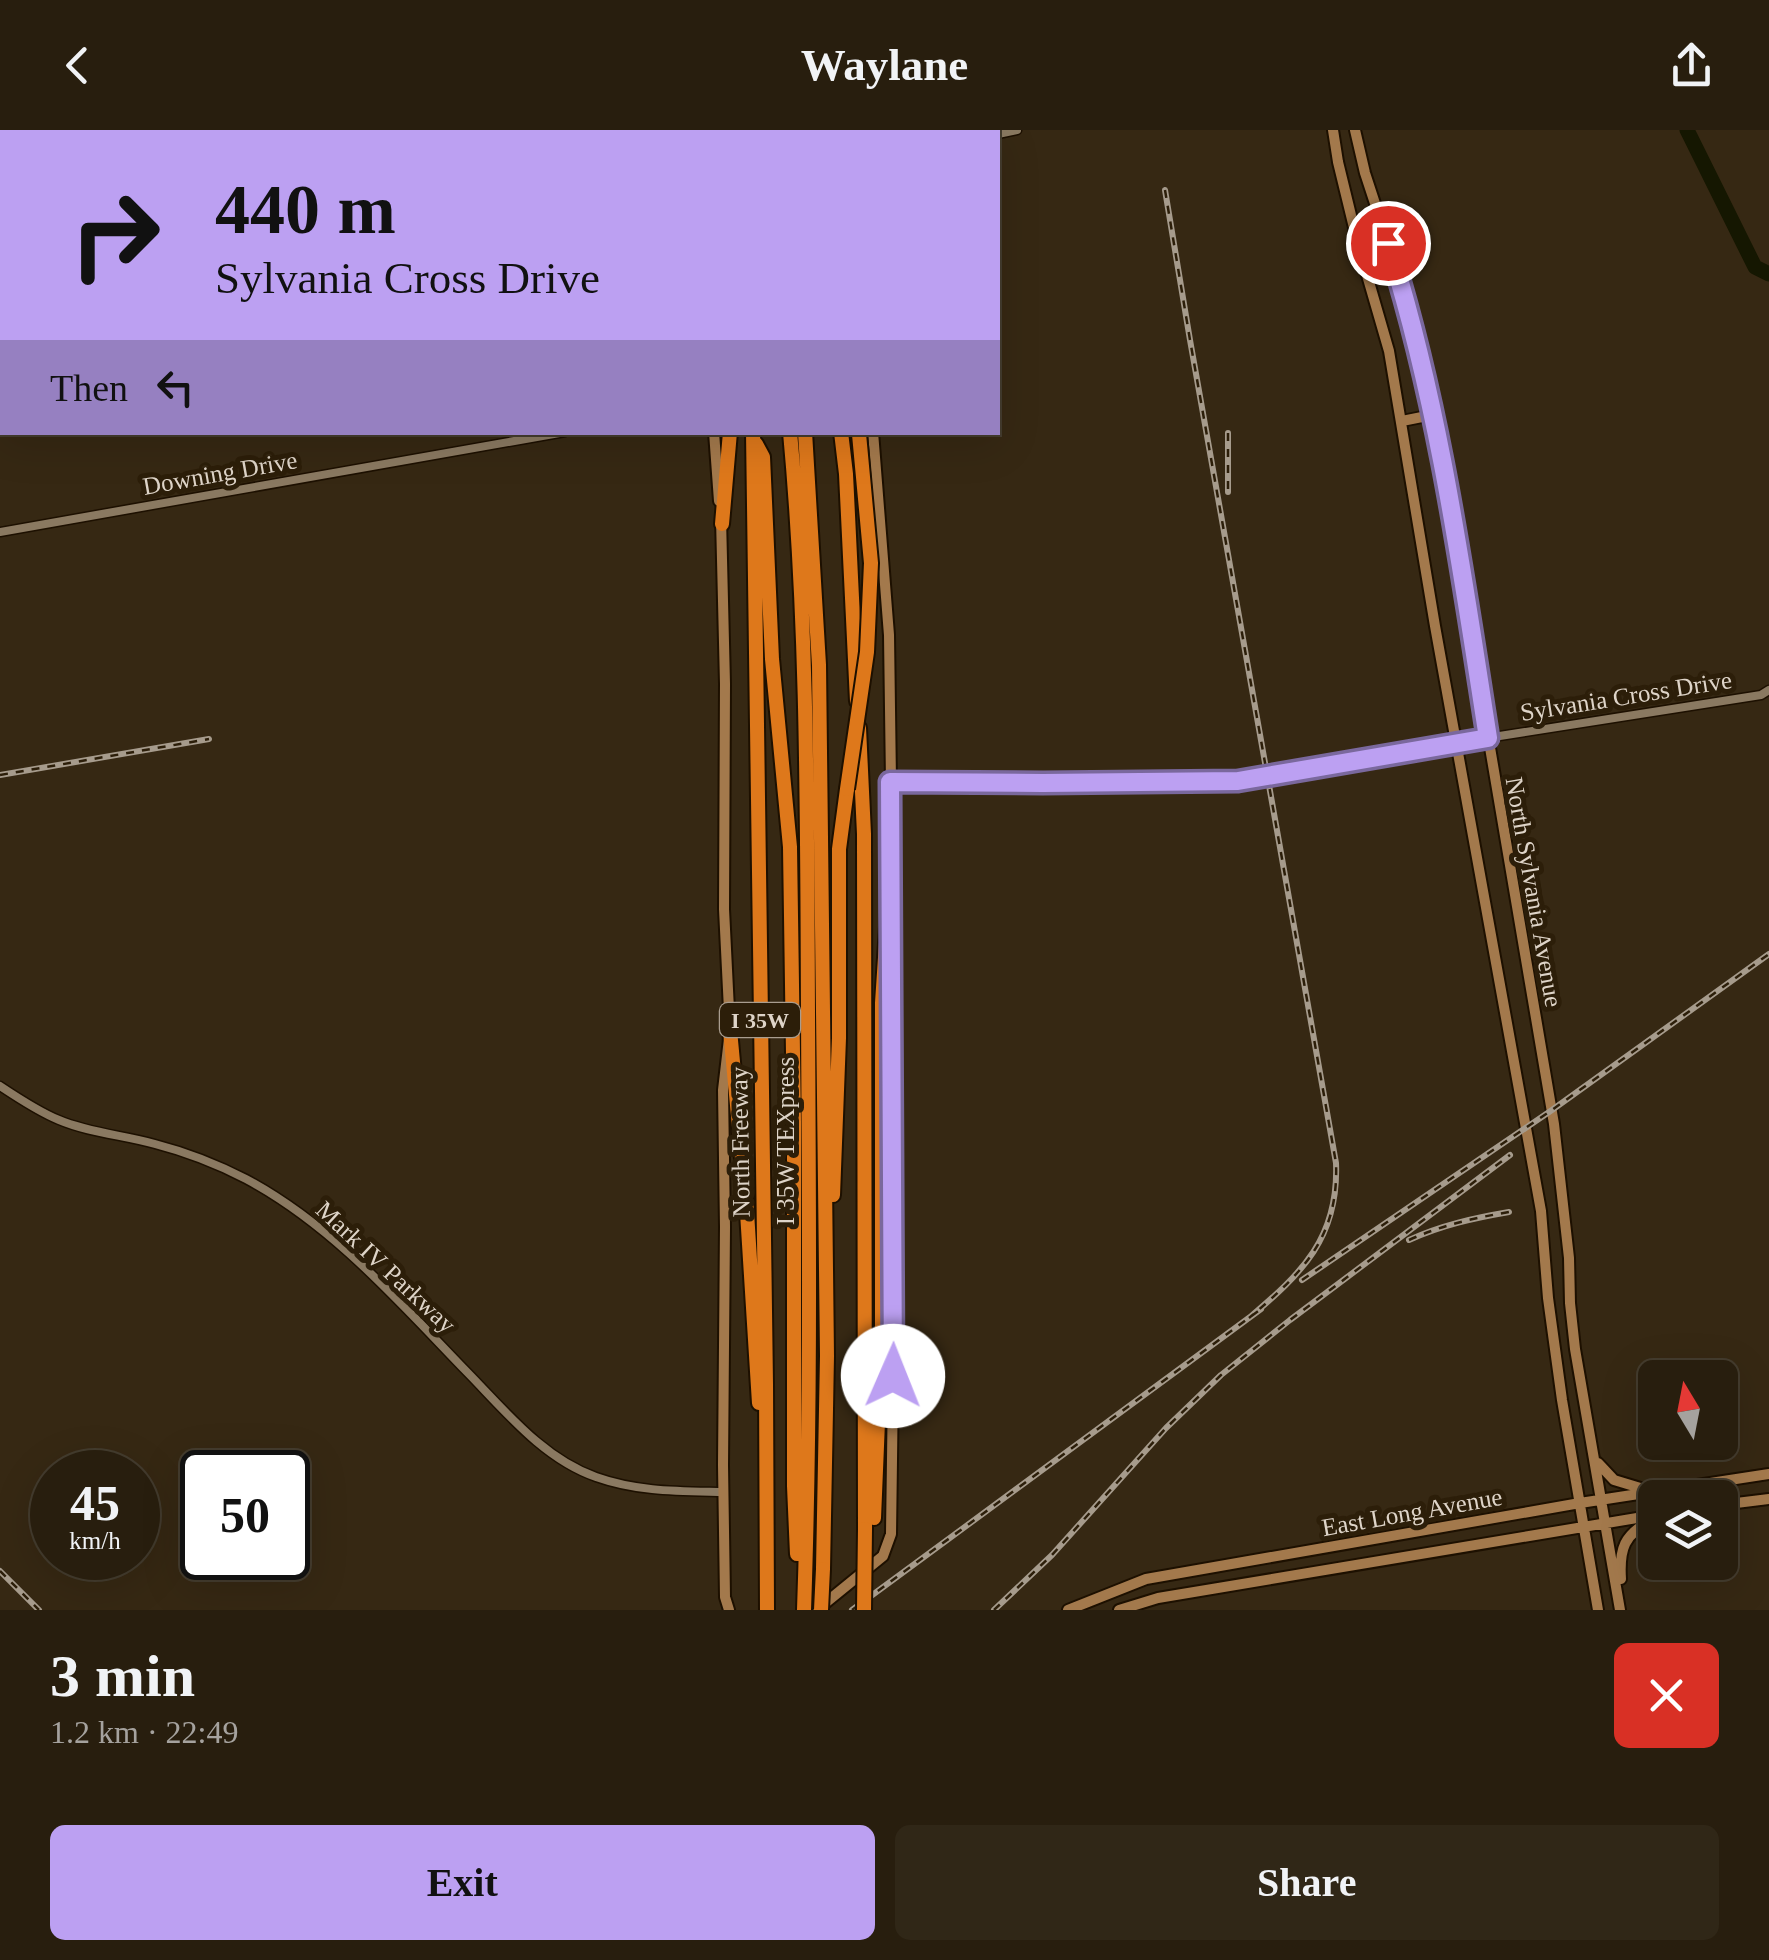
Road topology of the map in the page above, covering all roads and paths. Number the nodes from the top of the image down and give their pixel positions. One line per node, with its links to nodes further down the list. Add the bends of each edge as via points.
1 (1333, 130): 4 (main road, North Sylvania Avenue)
2 (1355, 130): 3 (main road, North Sylvania Avenue)
3 (1432, 414): 4 (main road); 17 (main road, North Sylvania Avenue)
4 (1402, 421): 18 (main road, North Sylvania Avenue)
5 (548, 435): 15 (street, Downing Drive)
6 (714, 435): 14 (main road)
7 (730, 435): 14 (highway)
8 (790, 435): 44 (highway, I 35W TEXpress, via 806,756)
9 (805, 435): 25 (highway, I 35W TEXpress, via 819,665)
10 (842, 435): 39 (highway, via 864,834)
11 (864, 435): 25 (highway, bridge, via 870,580 839,849)
12 (864, 435): 19 (main road, via 889,635)
13 (754, 436): 26 (highway, North Freeway / I 35W); 44 (highway, via 764,458 772,659 790,847 794,1470)
14 (722, 524): 21 (main road, North Freeway)
15 (0, 532)
16 (1769, 690): 17 (street, Sylvania Cross Drive)
17 (1488, 738): 18 (street, Sylvania Cross Drive); 23 (main road, North Sylvania Avenue, via 1554,1124)
18 (1455, 742): 19 (street, Sylvania Cross Drive, via 1238,781); 24 (main road, North Sylvania Avenue, via 1522,1099)
19 (890, 782): 20 (main road)
20 (892, 852): 39 (highway, via 882,1003 882,1324); 48 (main road, via 891,1534 883,1556)
21 (730, 1030): 26 (highway); 31 (main road, North Freeway, via 723,1090)
22 (0, 1086): 31 (street, Mark IV Parkway, via 58,1120 201,1158 305,1216 358,1260 514,1420 569,1465 651,1491)
23 (1569, 1258): 24 (main road); 27 (main road, North Sylvania Avenue, via 1575,1349)
24 (1545, 1265): 35 (main road, North Sylvania Avenue)
25 (827, 1356): 48 (highway, I 35W TEXpress, bridge)
26 (766, 1440): 45 (highway, North Freeway / I 35W)
27 (1593, 1454): 30 (main road, via 1614,1480); 34 (main road, North Sylvania Avenue)
28 (1769, 1474): 29 (main road, East Long Avenue)
29 (1728, 1480)
30 (1638, 1487)
31 (724, 1492): 46 (main road, North Freeway)
32 (1638, 1494): 34 (main road, East Long Avenue)
33 (1769, 1499): 36 (main road)
34 (1602, 1500): 35 (main road, East Long Avenue); 38 (main road, North Sylvania Avenue)
35 (1580, 1503): 40 (main road, North Sylvania Avenue); 42 (main road, East Long Avenue)
36 (1738, 1503)
37 (1638, 1519): 38 (main road, East Long Avenue)
38 (1606, 1523): 40 (main road, East Long Avenue); 53 (main road, North Sylvania Avenue)
39 (869, 1526): 49 (highway, bridge, via 873,1550)
40 (1582, 1527): 43 (main road, East Long Avenue); 52 (main road, North Sylvania Avenue)
41 (1638, 1527): 53 (main road, via 1620,1560)
42 (1318, 1549): 43 (main road); 50 (main road, East Long Avenue, via 1146,1579)
43 (1322, 1571): 51 (main road, East Long Avenue)
44 (802, 1576): 47 (highway, I 35W TEXpress)
45 (767, 1605)
46 (730, 1610)
47 (802, 1610)
48 (819, 1610)
49 (864, 1610)
50 (1068, 1610)
51 (1119, 1610)
52 (1598, 1610)
53 (1621, 1610)

